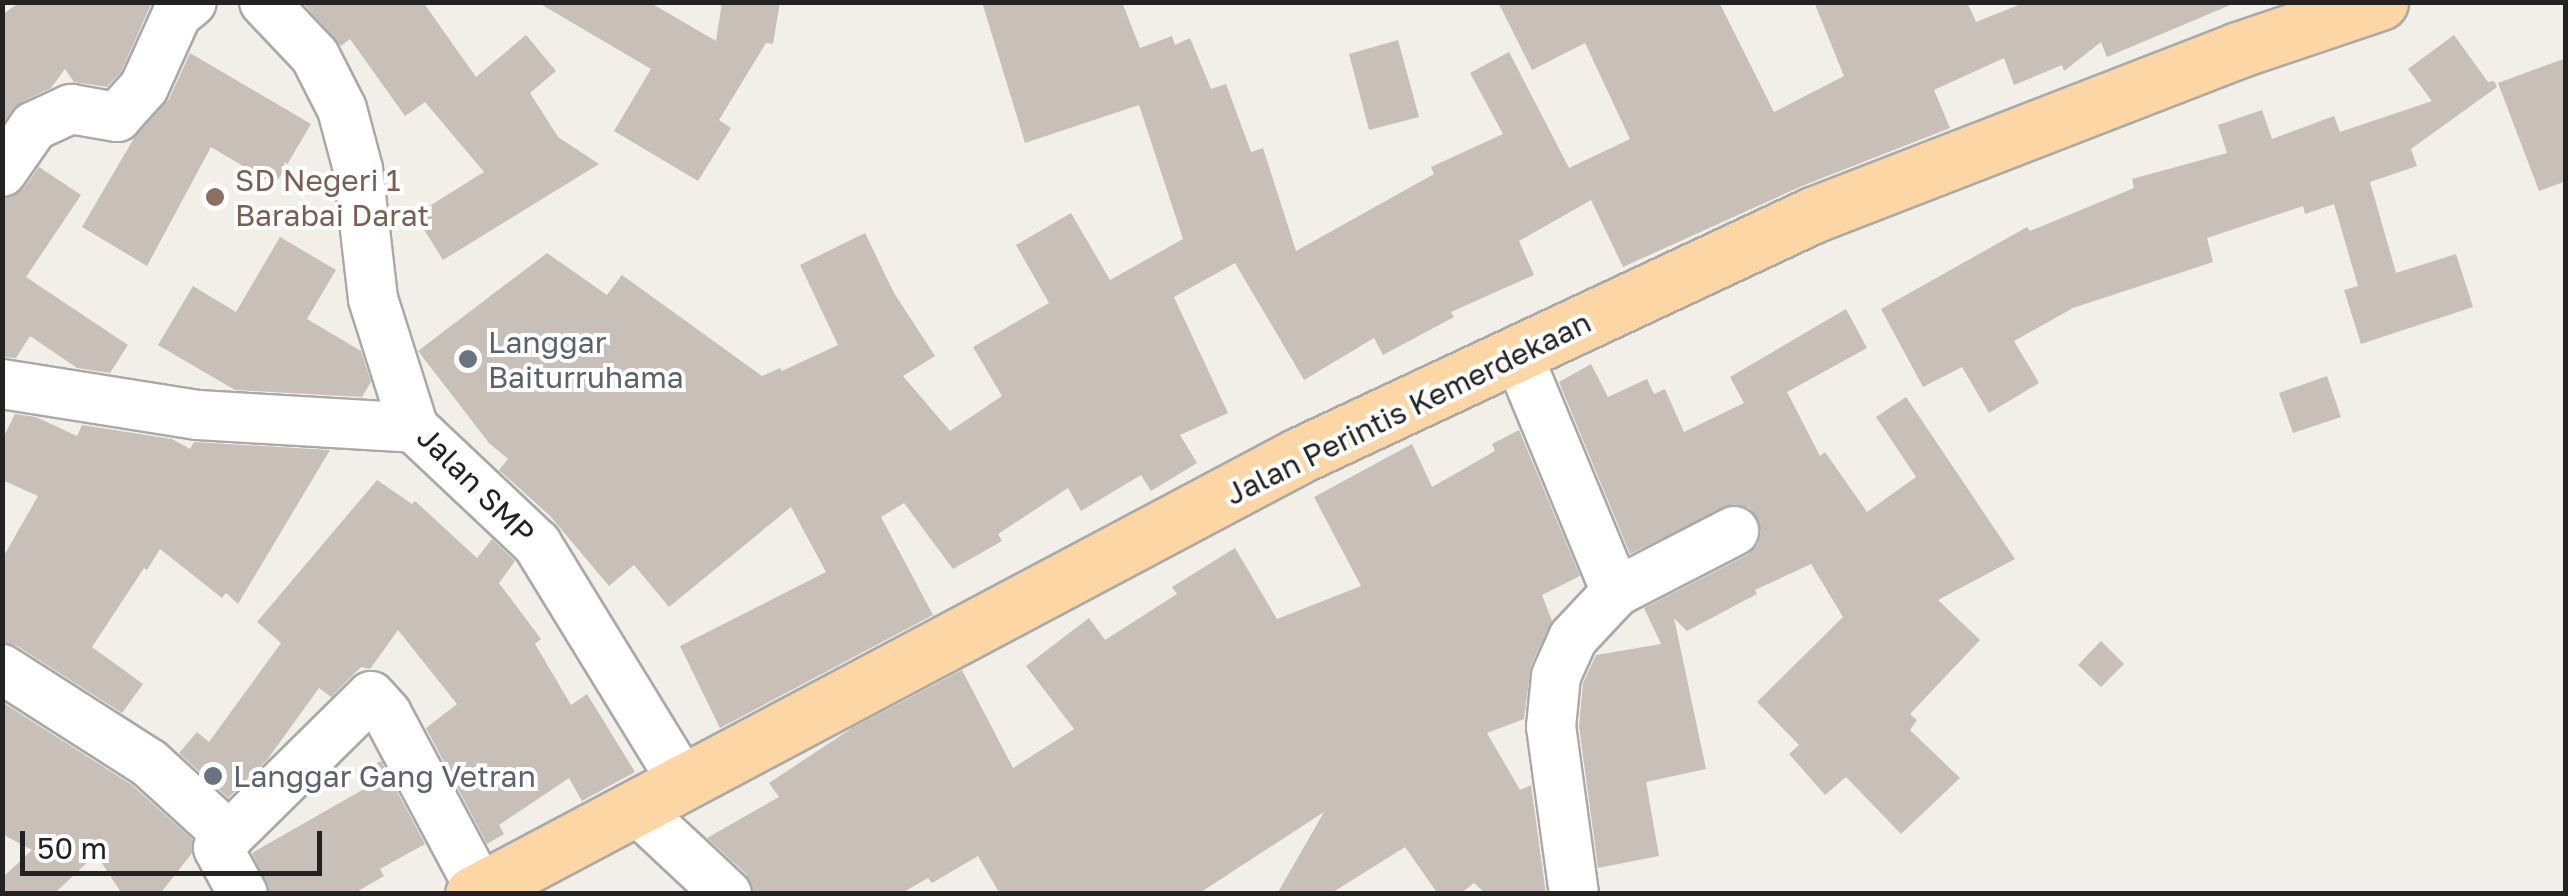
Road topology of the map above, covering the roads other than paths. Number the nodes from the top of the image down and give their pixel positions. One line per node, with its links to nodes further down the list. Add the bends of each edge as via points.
1 (192, 2): 4 (street, via 177,14 144,87 117,117 71,109 34,126)
2 (264, 2): 7 (street, Jalan SMP, via 315,56 342,108 358,169 373,299)
3 (2380, 2): 5 (main road, Jalan Perintis Kemerdekaan, via 2238,50 1813,215)
4 (2, 172)
5 (1518, 353): 9 (street); 11 (main road, Jalan Perintis Kemerdekaan, via 1298,456)
6 (2, 384): 7 (street, via 198,416)
7 (414, 428): 11 (street, Jalan SMP, via 537,544)
8 (1734, 532): 9 (street)
9 (1616, 592): 17 (street, via 1573,638 1556,676 1551,728)
10 (3, 672): 13 (street, via 149,764)
11 (684, 784): 12 (main road, Jalan Perintis Kemerdekaan)
12 (635, 808): 14 (main road, Jalan Perintis Kemerdekaan); 16 (street)
13 (229, 836): 14 (street, via 371,696 404,745); 15 (street, via 218,848)
14 (476, 892)
15 (243, 894)
16 (728, 894)
17 (1574, 894)

